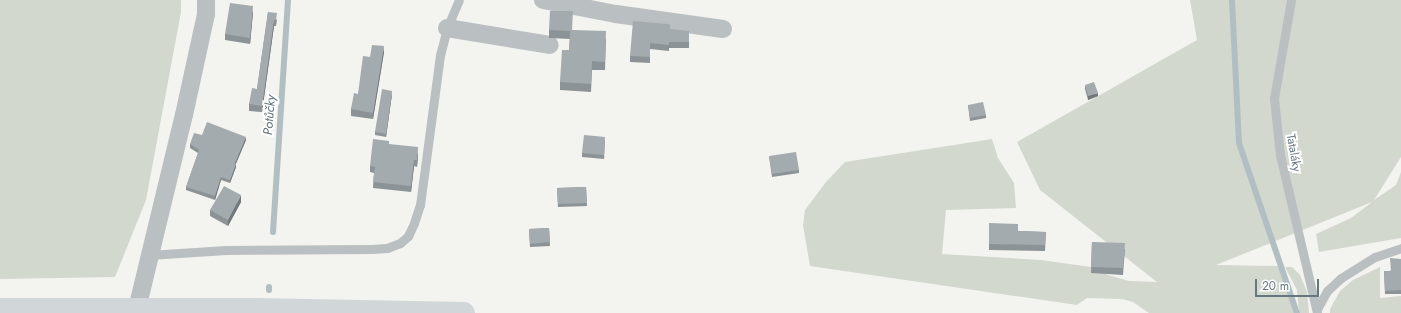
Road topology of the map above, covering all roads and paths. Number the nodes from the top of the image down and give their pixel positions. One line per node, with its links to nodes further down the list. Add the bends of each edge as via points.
1 (206, 0): 9 (street, via 206,14 184,115)
2 (459, 0): 5 (lane)
3 (543, 0): 6 (street, via 616,14)
4 (1291, 0): 12 (lane, Tataláky, via 1274,98 1280,155)
5 (447, 28): 7 (street); 9 (lane, via 434,86 420,205 408,236 400,244 372,249 226,250)
6 (723, 29)
7 (550, 45)
8 (1401, 248): 12 (lane, Tataláky, via 1375,257 1340,278 1327,291)
9 (149, 255): 11 (street)
10 (0, 309): 11 (main road)
11 (136, 311): 13 (main road)
12 (1317, 311)
13 (464, 313)

